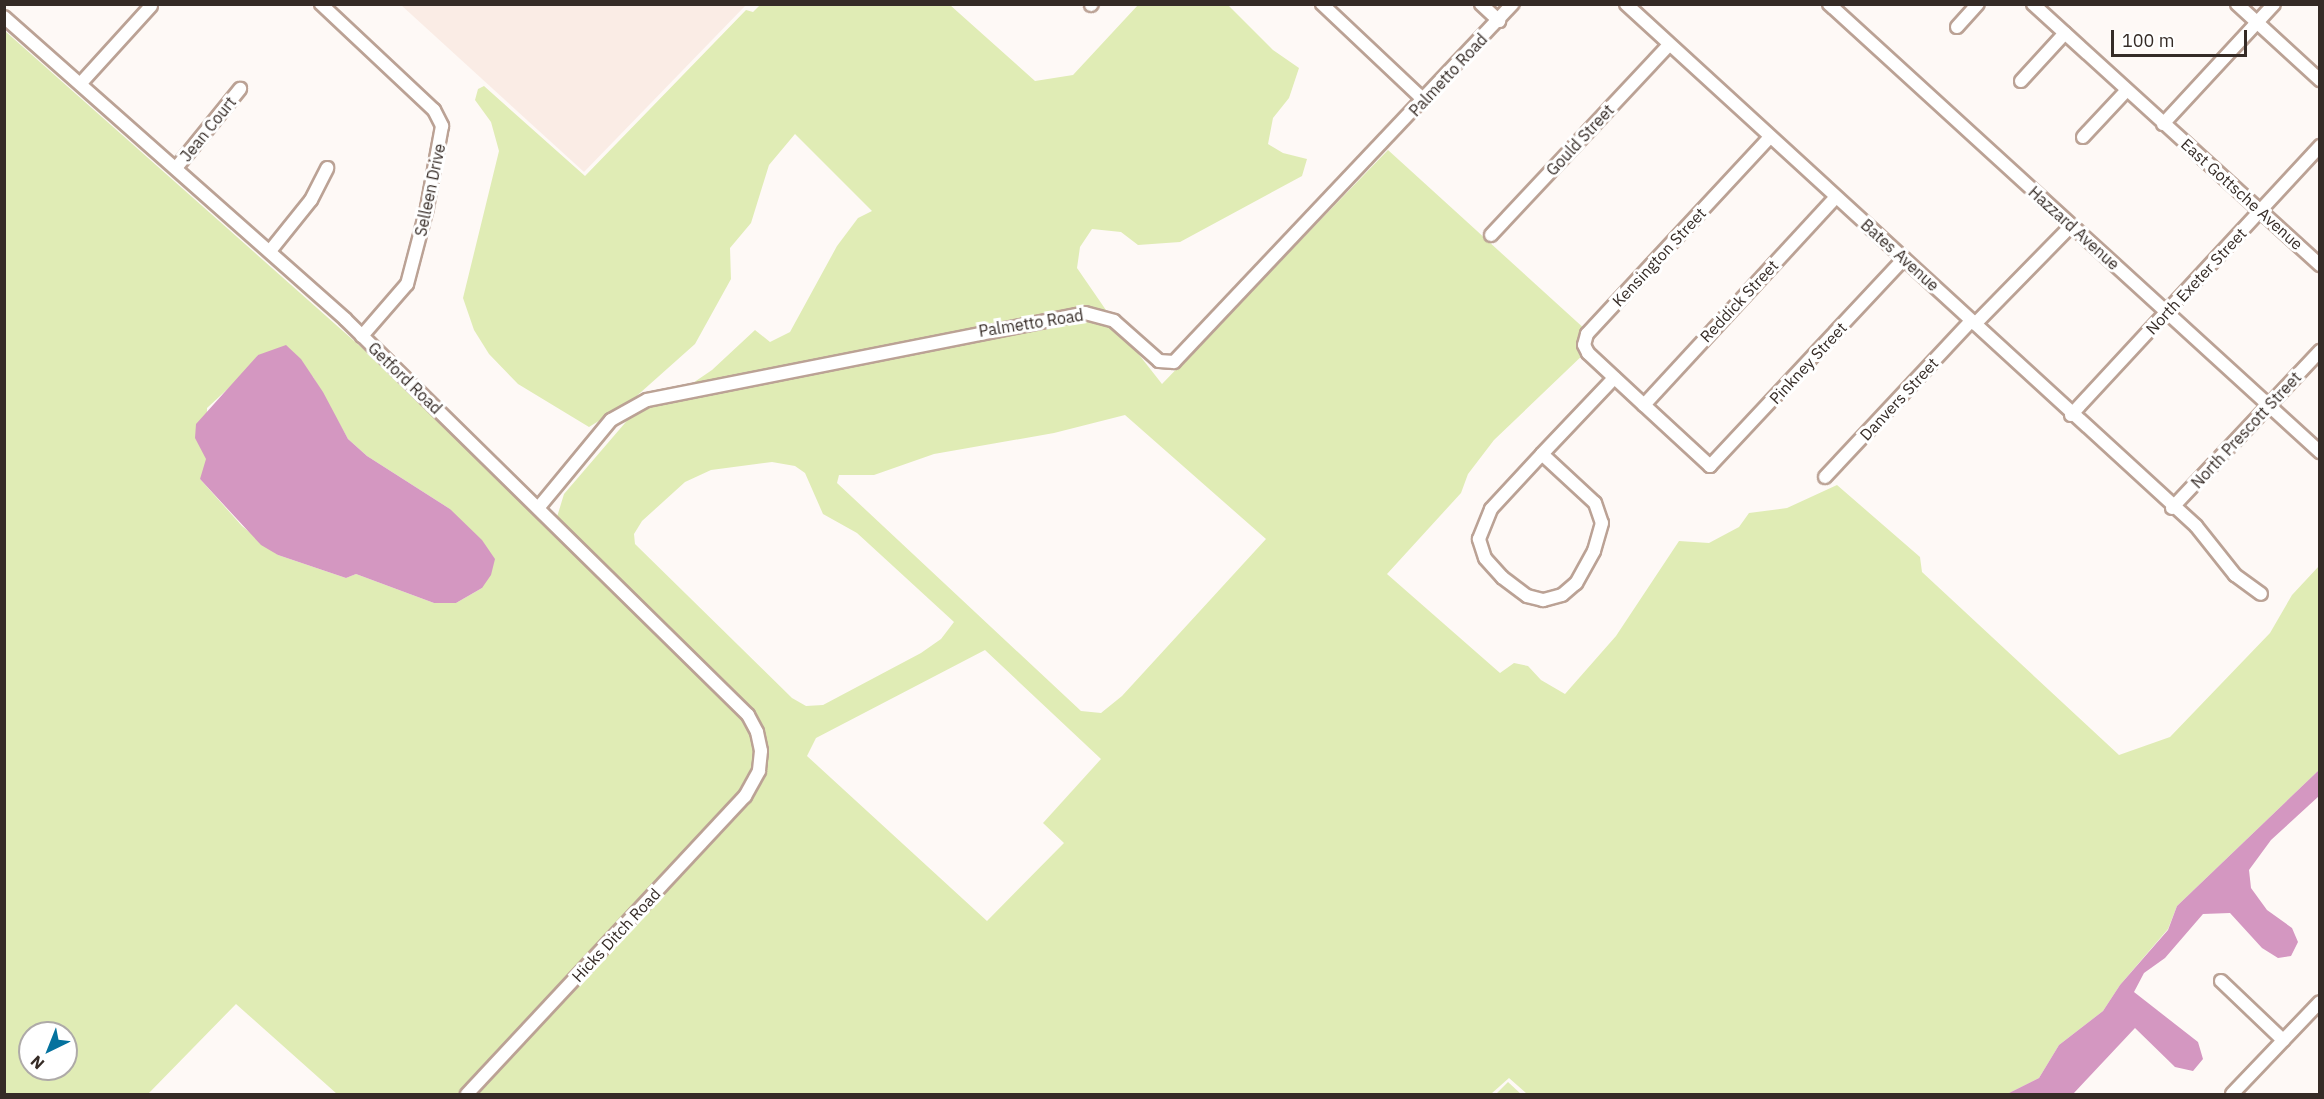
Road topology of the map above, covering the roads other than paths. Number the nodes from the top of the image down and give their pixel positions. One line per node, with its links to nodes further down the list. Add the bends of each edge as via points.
1 (321, 4): 39 (street, Selleen Drive, via 434,110 442,126 427,208 406,284)
2 (1322, 4): 23 (street)
3 (1481, 4): 13 (street)
4 (1514, 4): 13 (street, Palmetto Road)
5 (1626, 4): 17 (street, Bates Avenue)
6 (1829, 4): 32 (street, Hazzard Avenue)
7 (1978, 4): 15 (street)
8 (2033, 4): 16 (street)
9 (2236, 4): 14 (street)
10 (2274, 4): 14 (street)
11 (151, 6): 20 (street)
12 (4, 17): 20 (street, Getford Road)
13 (1499, 21): 23 (street, Palmetto Road)
14 (2257, 23): 18 (street); 24 (street)
15 (1957, 27)
16 (2065, 33): 19 (street); 22 (street)
17 (1670, 45): 25 (street, Bates Avenue); 33 (street, Gould Street)
18 (2319, 80)
19 (2021, 81)
20 (81, 83): 28 (street, Getford Road)
21 (240, 89): 28 (street, Jean Court)
22 (2126, 91): 24 (street); 26 (street)
23 (1424, 100): 49 (street, Palmetto Road, via 1174,362 1159,361 1114,321 1084,313 647,400 611,420)
24 (2163, 124): 31 (street, East Gottsche Avenue)
25 (1770, 137): 30 (street, Bates Avenue); 41 (street, Kensington Street, via 1587,334 1584,345 1588,353)
26 (2083, 137)
27 (2319, 146): 31 (street, North Exeter Street)
28 (176, 168): 34 (street, Getford Road)
29 (327, 168): 34 (street, via 310,200)
30 (1836, 197): 35 (street, Bates Avenue); 42 (street, Reddick Street)
31 (2261, 210): 36 (street, East Gottsche Avenue); 37 (street, North Exeter Street)
32 (2071, 226): 37 (street, Hazzard Avenue); 38 (street, Danvers Street)
33 (1491, 235)
34 (270, 251): 39 (street, Getford Road)
35 (1904, 259): 38 (street, Bates Avenue); 47 (street, Pinkney Street)
36 (2319, 266)
37 (2166, 312): 43 (street, Hazzard Avenue); 44 (street, North Exeter Street)
38 (1973, 323): 44 (street, Bates Avenue); 48 (street, Danvers Street)
39 (362, 336): 49 (street, Getford Road)
40 (2319, 351): 43 (street, North Prescott Street)
41 (1614, 378): 42 (street, Kensington Street); 46 (street)
42 (1644, 405): 47 (street, Kensington Street)
43 (2268, 406): 45 (street, Hazzard Avenue); 50 (street, North Prescott Street)
44 (2071, 415): 50 (street, Bates Avenue)
45 (2319, 452)
46 (1542, 454): 46 (street, via 1491,509 1479,539 1485,558 1502,577 1527,596 1543,600 1562,595 1576,583 1594,551 1602,523 1595,503)
47 (1710, 465)
48 (1826, 477)
49 (539, 507): 52 (street, Getford Road, via 748,715 758,732)
50 (2172, 508): 51 (street, Bates Avenue, via 2196,526 2235,575)
51 (2260, 594)
52 (759, 771): 56 (street, Hicks Ditch Road, via 745,796)
53 (2221, 981): 55 (street)
54 (2319, 1002): 55 (street)
55 (2283, 1040): 57 (street)
56 (467, 1095)
57 (2232, 1095)

